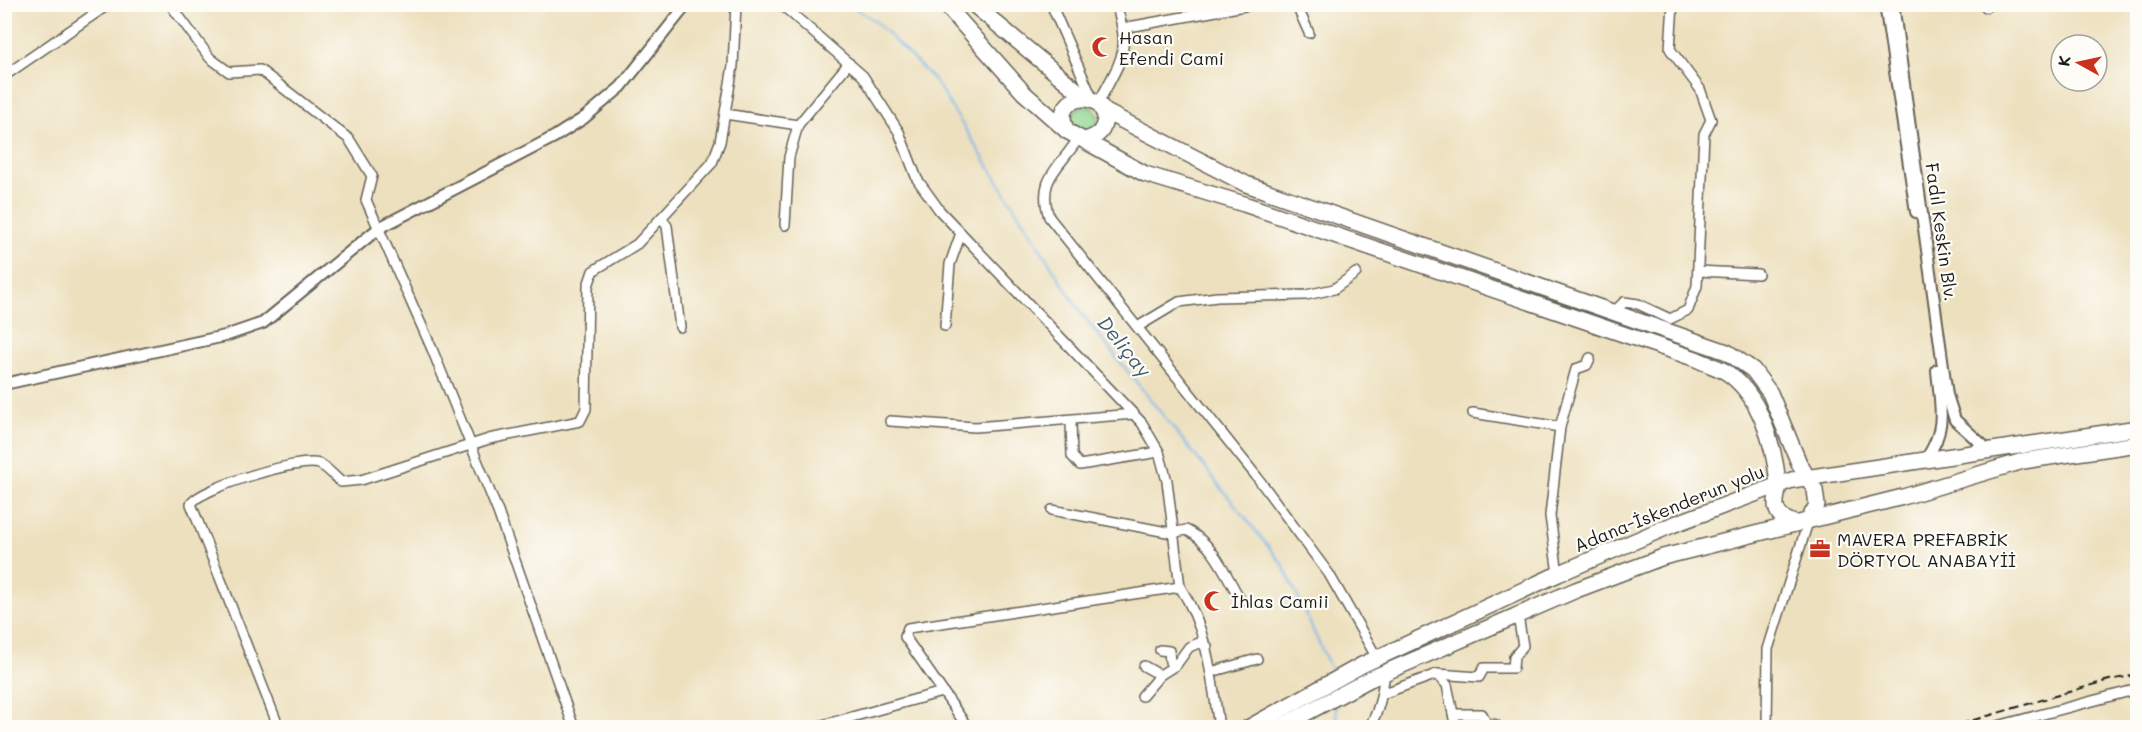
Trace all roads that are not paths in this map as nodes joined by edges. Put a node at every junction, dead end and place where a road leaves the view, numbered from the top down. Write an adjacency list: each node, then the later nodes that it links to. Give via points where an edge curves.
1 (109, 4): 18 (street)
2 (170, 4): 25 (street, via 210,58 229,72 260,70 349,139 372,176 366,200)
3 (687, 4): 25 (street, via 621,87 584,118)
4 (736, 4): 20 (street, via 734,66)
5 (781, 4): 17 (street)
6 (945, 4): 22 (highway, via 1024,93)
7 (973, 4): 19 (highway)
8 (1051, 4): 19 (street)
9 (1116, 4): 15 (street)
10 (1255, 4): 15 (street)
11 (1296, 4): 16 (street)
12 (1673, 4): 27 (street, via 1670,49 1700,89 1711,120 1704,134)
13 (1885, 4): 46 (street, Fadıl Keskin Blv., via 1932,313 1942,422 1938,443)
14 (1893, 4): 44 (street, Fadıl Keskin Blv., via 1947,394 1955,420)
15 (1123, 28): 19 (street, via 1124,54)
16 (1309, 33)
17 (849, 63): 21 (street); 26 (street, via 863,76 899,132 917,179 940,212)
18 (4, 76)
19 (1095, 103): 22 (highway, via 1104,116 1102,130 1091,139); 22 (highway, via 1079,98 1068,105 1063,118); 30 (highway, via 1246,184)
20 (725, 114): 21 (street); 23 (street, via 712,163)
21 (798, 125): 24 (street, via 789,157)
22 (1076, 137): 32 (street, via 1047,179 1044,199 1049,216); 48 (highway, via 1145,174 1376,249 1726,372 1755,403 1770,443)
23 (661, 218): 33 (street, via 667,226); 43 (street, via 637,244 593,271 588,286 586,409 580,420)
24 (786, 225)
25 (379, 228): 35 (street, via 263,323 225,336); 43 (street)
26 (961, 233): 31 (street, via 950,264); 37 (street)
27 (1698, 271): 29 (street); 30 (street, via 1688,310 1670,319 1624,302)
28 (1356, 273): 32 (street, via 1334,289 1306,295 1179,302)
29 (1758, 274)
30 (1614, 312): 47 (highway, via 1727,352 1753,370 1770,393)
31 (945, 326)
32 (1139, 326): 58 (street, via 1329,574)
33 (680, 327)
34 (1590, 358): 40 (street, via 1587,365 1575,369)
35 (4, 384)
36 (1473, 412): 40 (street)
37 (1134, 414): 39 (street); 45 (street)
38 (890, 421): 39 (street, via 975,427)
39 (1071, 421): 45 (street, via 1072,456 1080,465)
40 (1560, 427): 52 (street, via 1550,516)
41 (2138, 428): 44 (highway, Adana-İskenderun yolu)
42 (2138, 444): 50 (highway, via 2023,461 1903,497)
43 (471, 445): 73 (street, via 361,480 341,482 319,464 299,464 217,487 194,499 191,504); 74 (street)
44 (1987, 449): 46 (highway, Adana-İskenderun yolu)
45 (1159, 452): 51 (street, via 1167,481)
46 (1926, 459): 47 (highway, Adana-İskenderun yolu)
47 (1807, 478): 48 (highway, Adana-İskenderun yolu); 50 (highway, via 1815,490 1816,505)
48 (1779, 486): 50 (highway, via 1777,512 1782,518); 52 (highway, Adana-İskenderun yolu, via 1672,525)
49 (1052, 510): 51 (street)
50 (1802, 521): 55 (highway, via 1663,557); 82 (street, via 1768,649)
51 (1172, 533): 53 (street); 54 (street, via 1186,530 1200,536)
52 (1558, 574): 58 (highway, Adana-İskenderun yolu)
53 (1180, 587): 56 (street); 67 (street, via 908,628 905,637)
54 (1240, 601)
55 (1518, 616): 63 (highway); 64 (street, via 1523,646 1514,657 1513,668 1484,668 1479,677)
56 (1207, 646): 60 (street, via 1199,643 1189,647); 62 (street)
57 (1160, 650): 60 (street, via 1169,651 1170,663)
58 (1377, 658): 70 (highway, Adana-İskenderun yolu)
59 (1257, 659): 62 (street)
60 (1176, 665): 65 (street)
61 (1144, 666): 65 (street)
62 (1211, 672): 77 (street)
63 (1385, 673): 68 (street); 70 (highway)
64 (1437, 674): 68 (street); 71 (street, via 1447,685)
65 (1160, 675): 69 (street)
66 (2138, 689): 83 (street)
67 (942, 692): 75 (street); 76 (street)
68 (1382, 694): 80 (street)
69 (1142, 696)
70 (1295, 709): 78 (highway, Adana-İskenderun yolu); 79 (highway)
71 (1453, 714): 72 (street, via 1482,714 1486,723); 81 (street)
72 (1496, 725)
73 (279, 728)
74 (574, 728)
75 (812, 728)
76 (968, 728)
77 (1220, 728)
78 (1248, 728)
79 (1278, 728)
80 (1368, 728)
81 (1456, 728)
82 (1767, 728)
83 (1990, 728)

